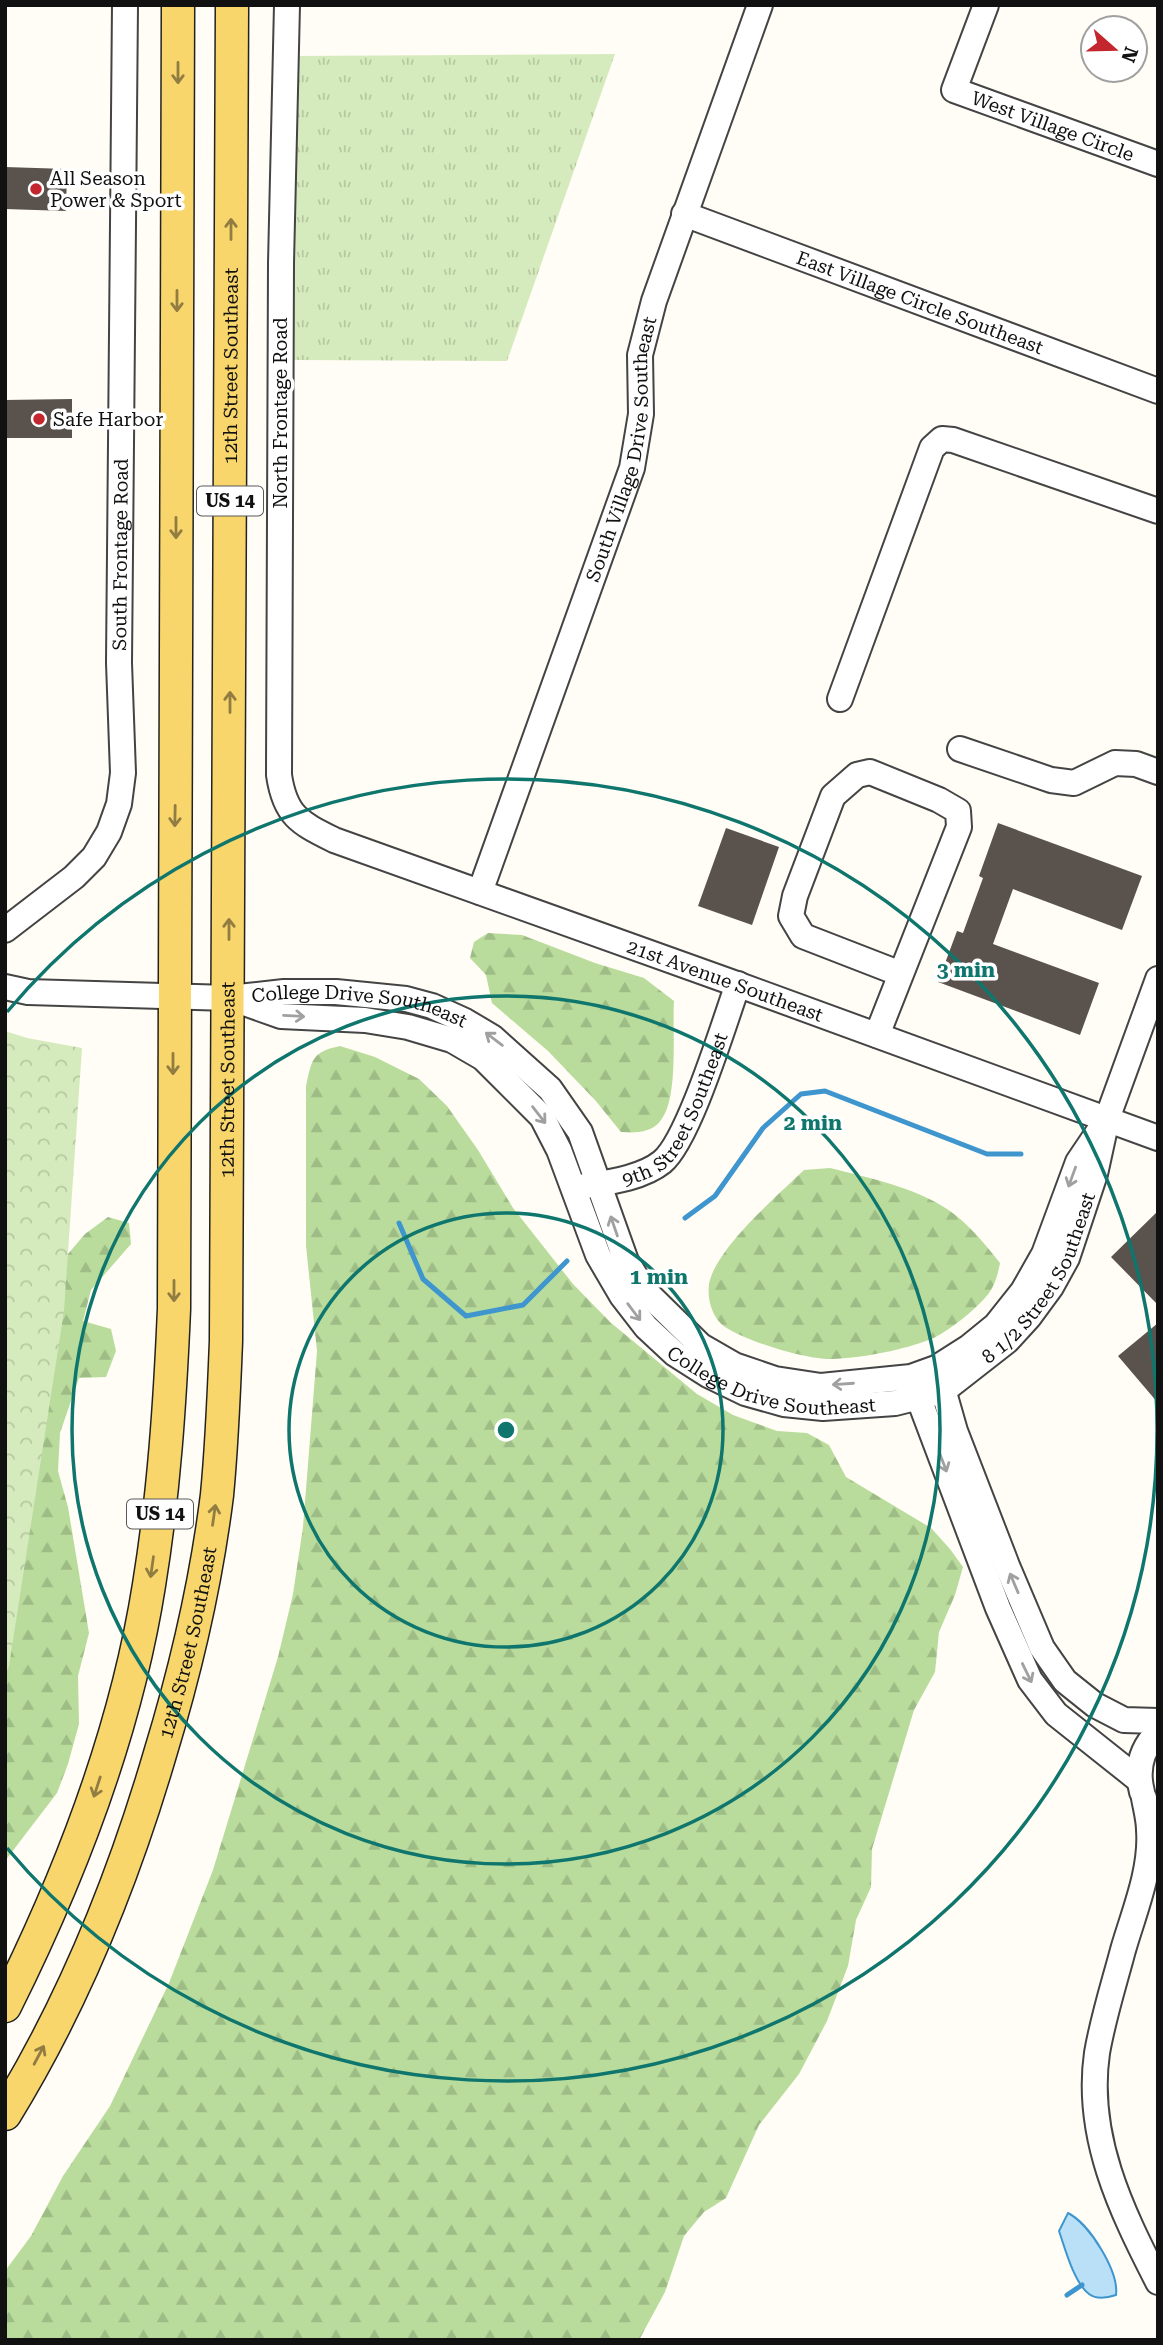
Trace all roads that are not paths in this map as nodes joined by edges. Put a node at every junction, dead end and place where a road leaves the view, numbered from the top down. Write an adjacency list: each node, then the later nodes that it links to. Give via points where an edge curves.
1 (125, 5): 16 (street, South Frontage Road, via 119,650 123,773 119,804 94,857)
2 (178, 5): 21 (main road, US 14, one-way to 21)
3 (232, 5): 22 (main road, 12th Street Southeast / US 14, one-way to 3)
4 (287, 5): 14 (street, North Frontage Road, via 279,775 282,797)
5 (760, 5): 8 (street, South Village Drive Southeast)
6 (986, 5): 7 (street, West Village Circle, via 954,90)
7 (1158, 164)
8 (684, 214): 9 (street, East Village Circle Southeast); 15 (street, South Village Drive Southeast, via 640,355 642,414 632,468)
9 (1158, 391)
10 (1158, 511): 11 (street, via 942,439 932,449)
11 (840, 699)
12 (960, 749): 13 (street, via 1051,780 1074,783 1115,764 1136,764)
13 (1158, 772)
14 (295, 817): 15 (street, 21st Avenue Southeast, via 334,840)
15 (480, 891): 19 (street, 21st Avenue Southeast)
16 (5, 930)
17 (901, 974): 17 (street, via 803,936 791,916 833,796 857,775 870,772 958,811 959,827); 23 (street)
18 (1158, 979): 24 (street, 8 1/2 Street Southeast)
19 (738, 984): 23 (street, 21st Avenue Southeast); 26 (street, 9th Street Southeast, via 674,1149 643,1172)
20 (5, 987): 21 (street, via 28,992)
21 (173, 996): 22 (street); 34 (main road, US 14, one-way to 34, via 172,1362 161,1507 149,1588 115,1731 93,1799 37,1944)
22 (229, 998): 26 (street, College Drive Southeast, one-way to 22, via 580,1132 550,1089 492,1037 465,1021 432,1006 378,995 284,992); 27 (street, College Drive Southeast, one-way to 27, via 281,1016 365,1020 452,1040 482,1058 542,1117); 36 (main road, 12th Street Southeast / US 14, one-way to 22, via 66,2002 115,1892 192,1638 217,1495 222,1426)
23 (877, 1035): 24 (street, 21st Avenue Southeast)
24 (1107, 1119): 25 (street, 21st Avenue Southeast); 28 (street, 8 1/2 Street Southeast, via 1078,1162 1044,1254 1023,1291 996,1325)
25 (1158, 1138)
26 (599, 1184): 27 (street, 9th Street Southeast); 29 (street, College Drive Southeast, one-way to 26, via 775,1379 734,1365 701,1346 645,1292 626,1261)
27 (573, 1188): 29 (street, College Drive Southeast, one-way to 29, via 598,1255 622,1297 675,1354 708,1375 745,1393 823,1408 895,1403)
28 (940, 1379): 29 (street, 8 1/2 Street Southeast); 30 (street, one-way to 28, via 1124,1720 1095,1705 1065,1681 1042,1648 959,1443)
29 (915, 1387): 32 (street, one-way to 32, via 1030,1680 1056,1714)
30 (1158, 1721)
31 (1158, 1732): 32 (street, via 1139,1767)
32 (1147, 1799): 35 (street, via 1148,1862)
33 (1158, 1891): 35 (street)
34 (5, 2006)
35 (1103, 2024): 37 (street, via 1095,2081 1096,2121 1107,2171 1126,2221)
36 (5, 2114)
37 (1158, 2282)

